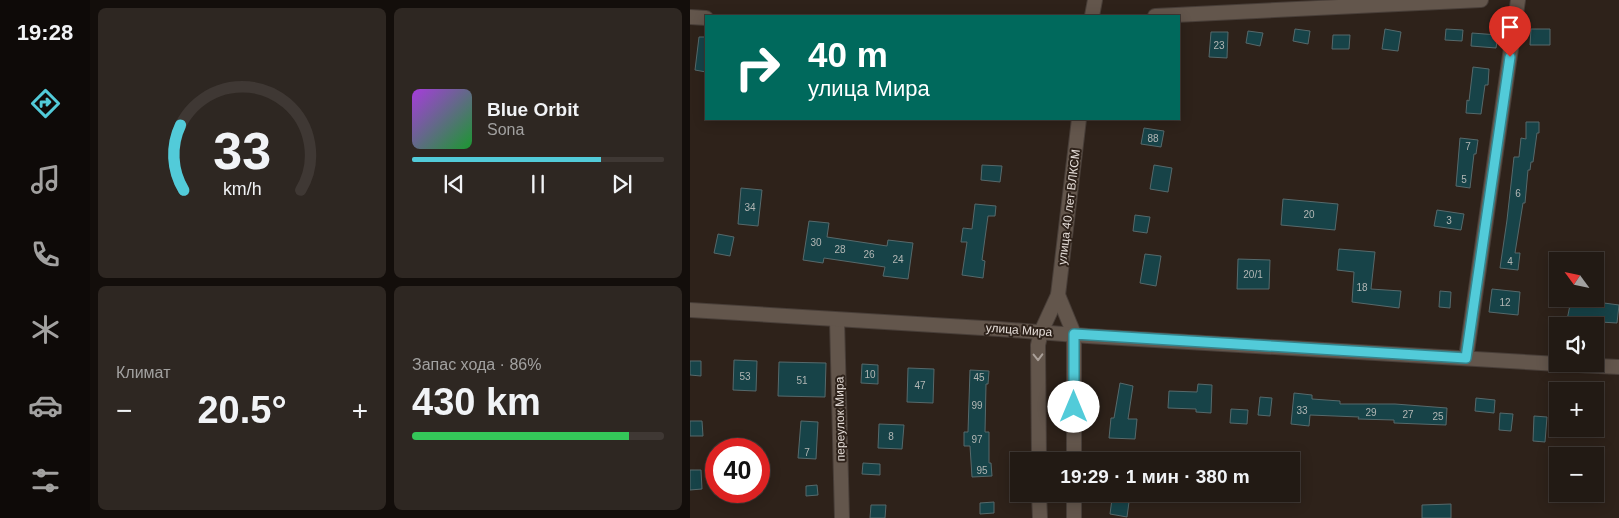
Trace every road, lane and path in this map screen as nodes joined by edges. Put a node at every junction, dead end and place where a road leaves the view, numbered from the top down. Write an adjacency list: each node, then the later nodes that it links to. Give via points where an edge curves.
1 (1095, 0): 4 (street)
2 (1481, 0): 5 (street)
3 (1518, 0): 14 (street)
4 (1092, 15)
5 (1175, 15)
6 (690, 17): 7 (street)
7 (705, 18)
8 (1080, 120): 9 (street, улица 40 лет ВЛКСМ)
9 (1058, 295): 12 (street, улица 40 лет ВЛКСМ); 13 (street, улица 40 лет ВЛКСМ)
10 (690, 310): 11 (street, улица Мира)
11 (838, 320): 12 (street, улица Мира); 22 (street, переулок Мира)
12 (1041, 332): 13 (street, улица Мира); 18 (street, улица 40 лет ВЛКСМ, one-way to 18, via 1038,345)
13 (1074, 334): 14 (street, улица Мира); 19 (street, улица 40 лет ВЛКСМ)
14 (1466, 358): 15 (street, улица Мира)
15 (1549, 363)
16 (1604, 366): 17 (street, улица Мира)
17 (1619, 367)
18 (1039, 452)
19 (1074, 452)
20 (1039, 502): 23 (street)
21 (1074, 502): 24 (street)
22 (842, 518)
23 (1040, 518)
24 (1074, 518)

